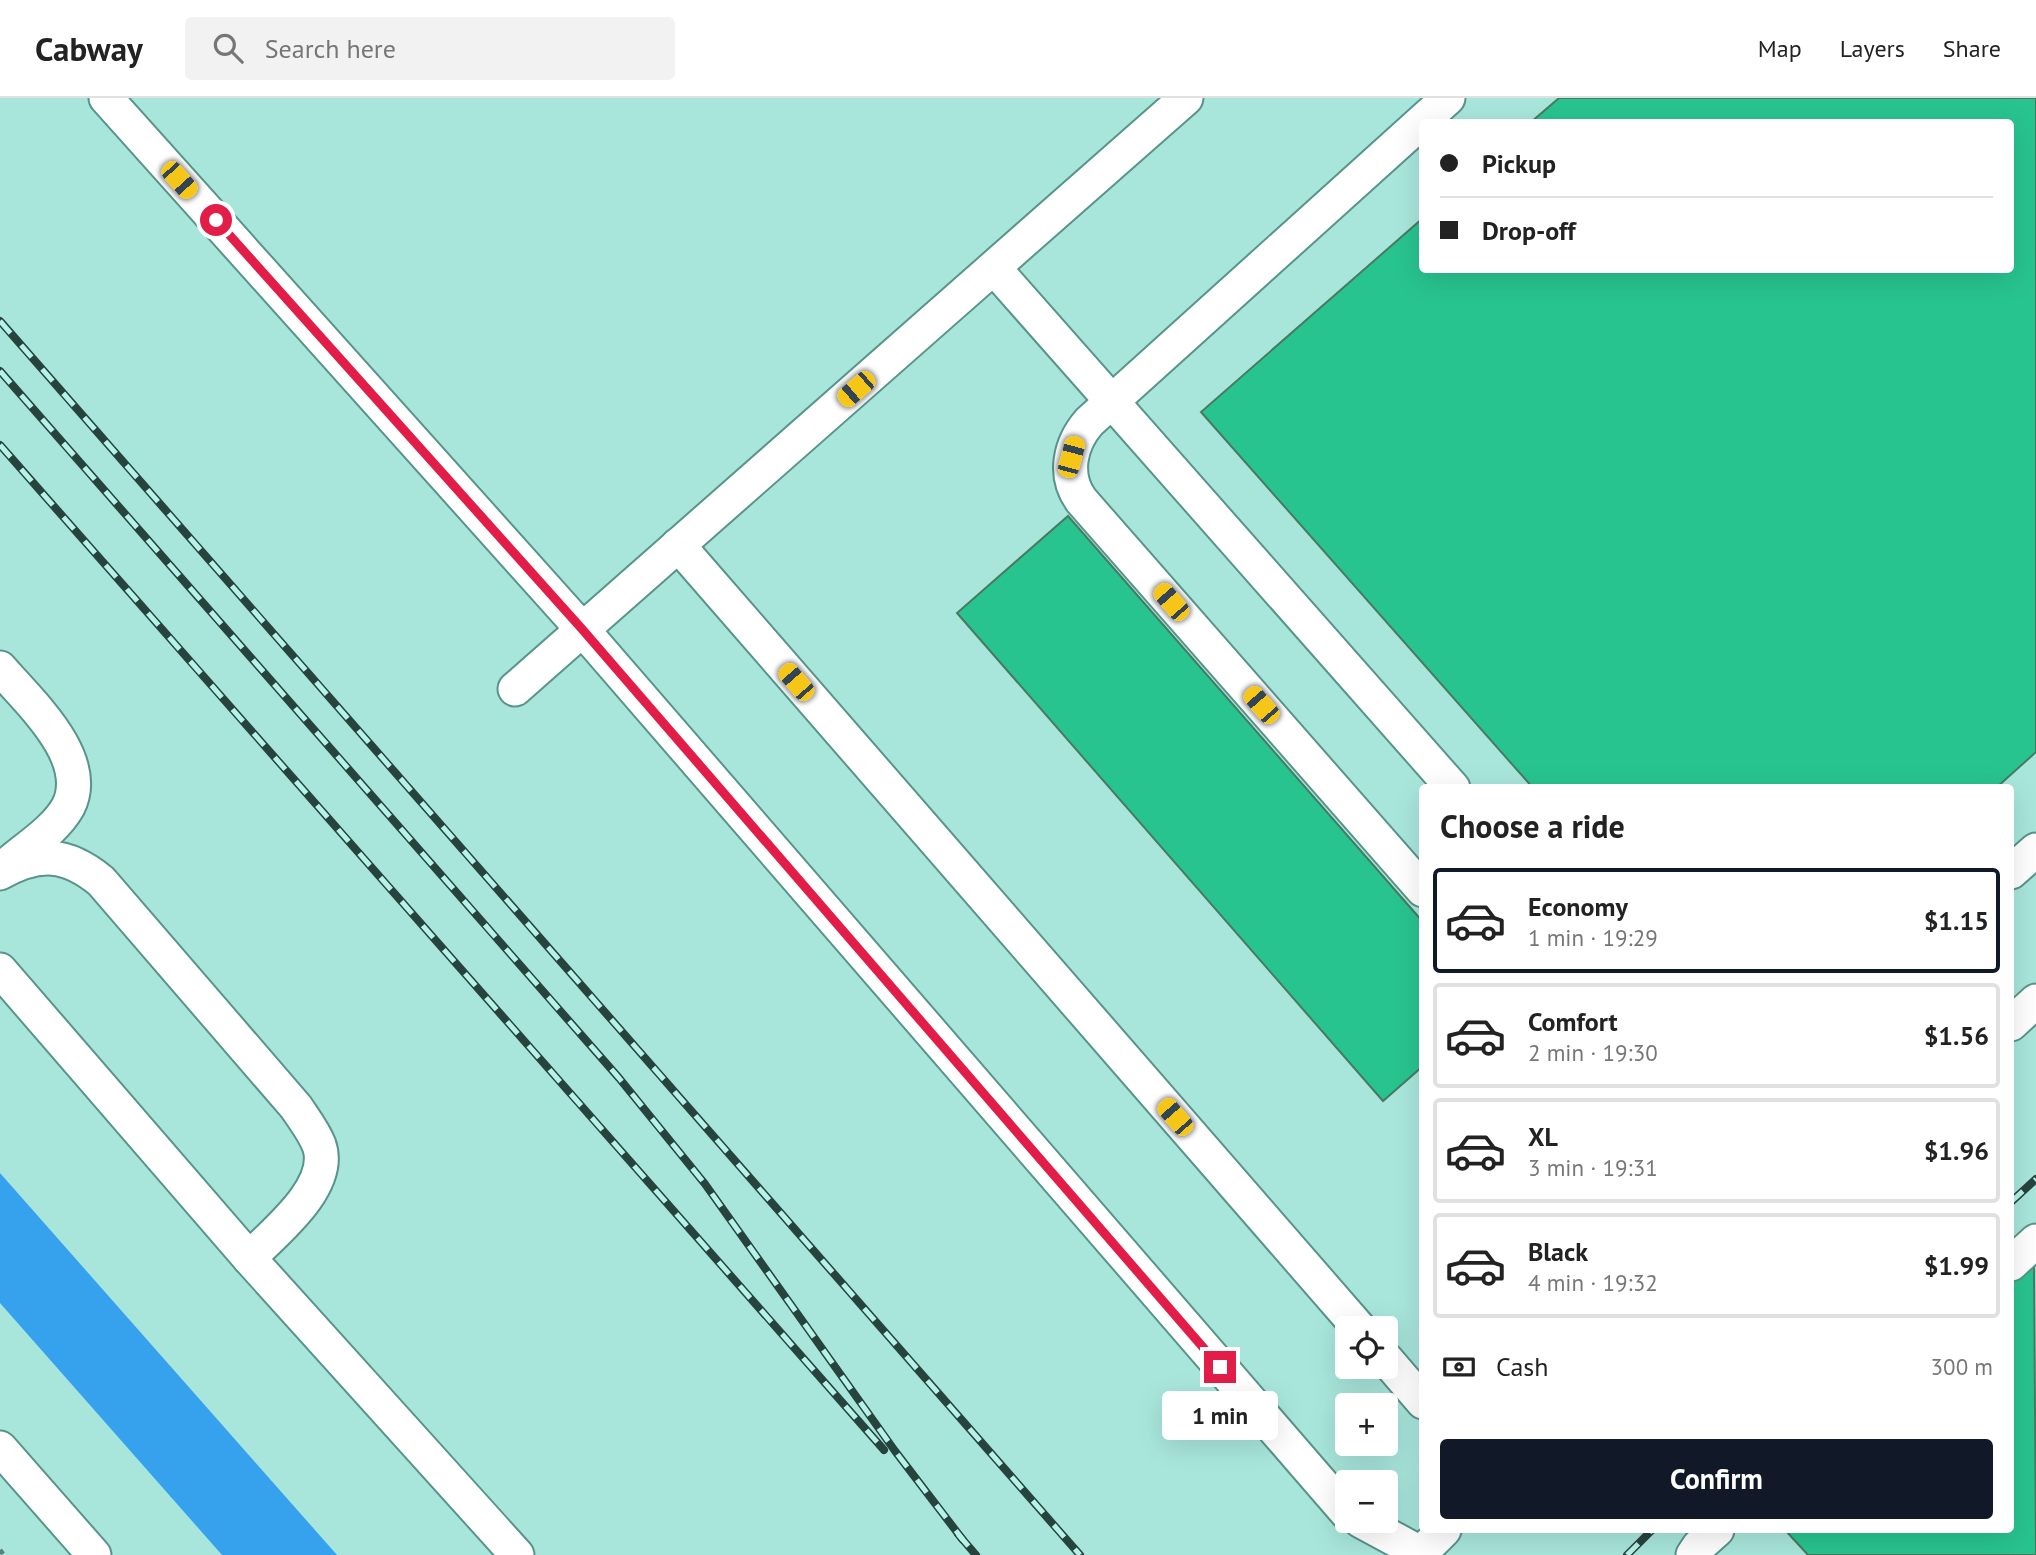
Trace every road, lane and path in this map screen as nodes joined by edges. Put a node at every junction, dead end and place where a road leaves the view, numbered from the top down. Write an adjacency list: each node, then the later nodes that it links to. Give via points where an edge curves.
1 (106, 98): 9 (street)
2 (1186, 98): 6 (street)
3 (1448, 98): 4 (street)
4 (1425, 119)
5 (1419, 124): 7 (street)
6 (994, 268): 7 (street); 8 (street)
7 (1112, 401): 12 (street); 16 (street, via 1075,443 1069,470 1074,491)
8 (678, 545): 9 (street); 23 (street)
9 (582, 629): 11 (street); 27 (street)
10 (0, 668): 15 (street, via 55,731 72,767 74,786 68,806 54,825)
11 (515, 689)
12 (1449, 784)
13 (2036, 850): 14 (street)
14 (2014, 869)
15 (0, 872): 21 (street, via 23,862 62,858 92,874 307,1122 320,1147 315,1181 299,1210)
16 (1419, 885)
17 (0, 971): 21 (street)
18 (2036, 1002): 19 (street)
19 (2014, 1021)
20 (2036, 1241): 22 (street)
21 (249, 1258): 34 (street)
22 (2014, 1261)
23 (1349, 1316)
24 (1398, 1373): 25 (street)
25 (1419, 1397)
26 (0, 1448): 33 (street)
27 (1335, 1499)
28 (1390, 1533): 30 (street)
29 (1714, 1533): 35 (street)
30 (1427, 1548)
31 (0, 1550): 32 (path)
32 (5, 1555)
33 (94, 1555)
34 (517, 1555)
35 (1693, 1555)

